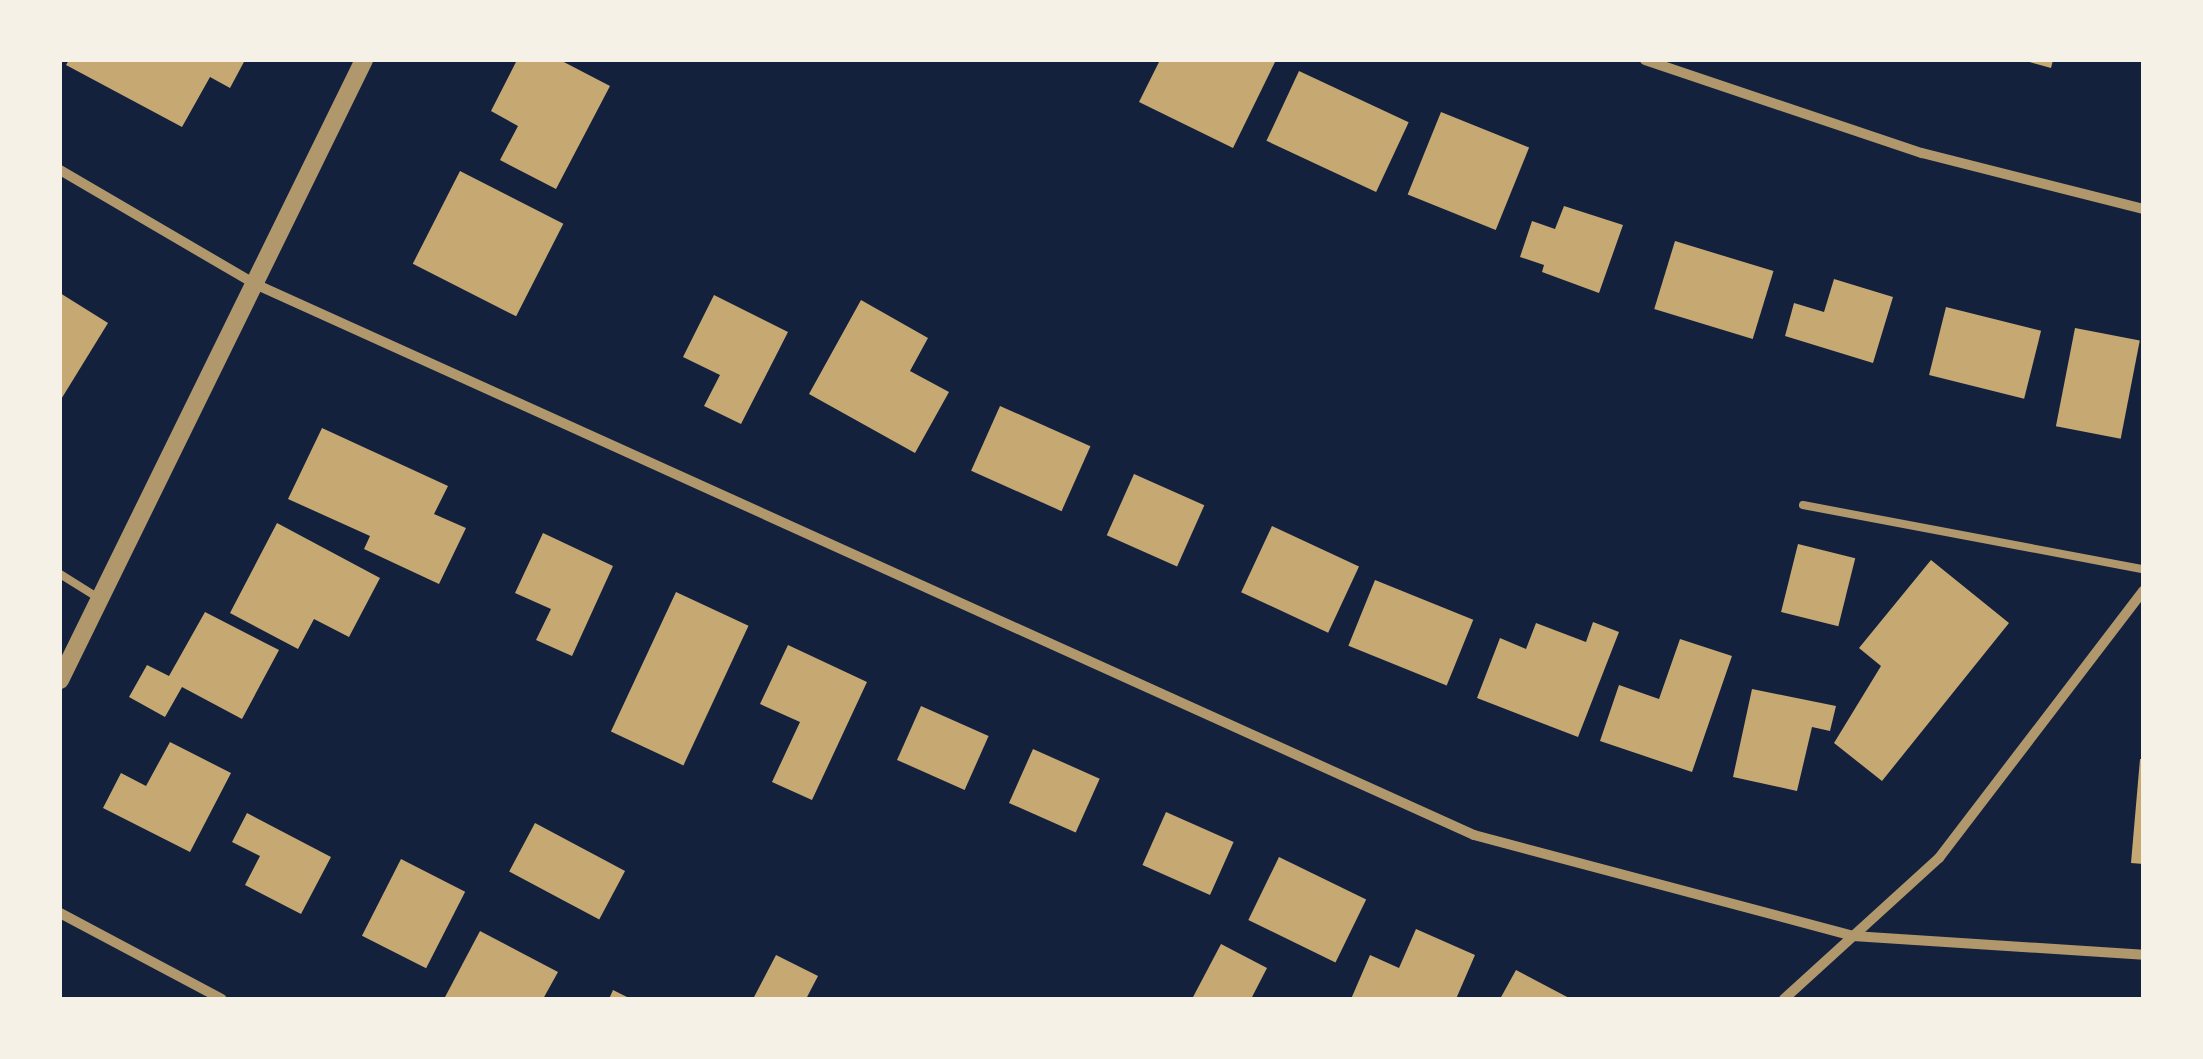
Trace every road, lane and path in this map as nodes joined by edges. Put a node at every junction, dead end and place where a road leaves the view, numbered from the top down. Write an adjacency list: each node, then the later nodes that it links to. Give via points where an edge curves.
1 (364, 60): 5 (street)
2 (1645, 60): 4 (street, via 1922,153)
3 (60, 170): 5 (street)
4 (2143, 209)
5 (253, 283): 10 (street); 13 (street, via 1474,835)
6 (1804, 505): 7 (lane)
7 (2143, 569)
8 (60, 574): 10 (lane)
9 (2143, 591): 13 (street, via 1939,858)
10 (100, 599): 11 (street)
11 (60, 680)
12 (60, 913): 15 (street)
13 (1852, 936): 14 (street); 16 (street)
14 (2143, 955)
15 (222, 999)
16 (1784, 999)

